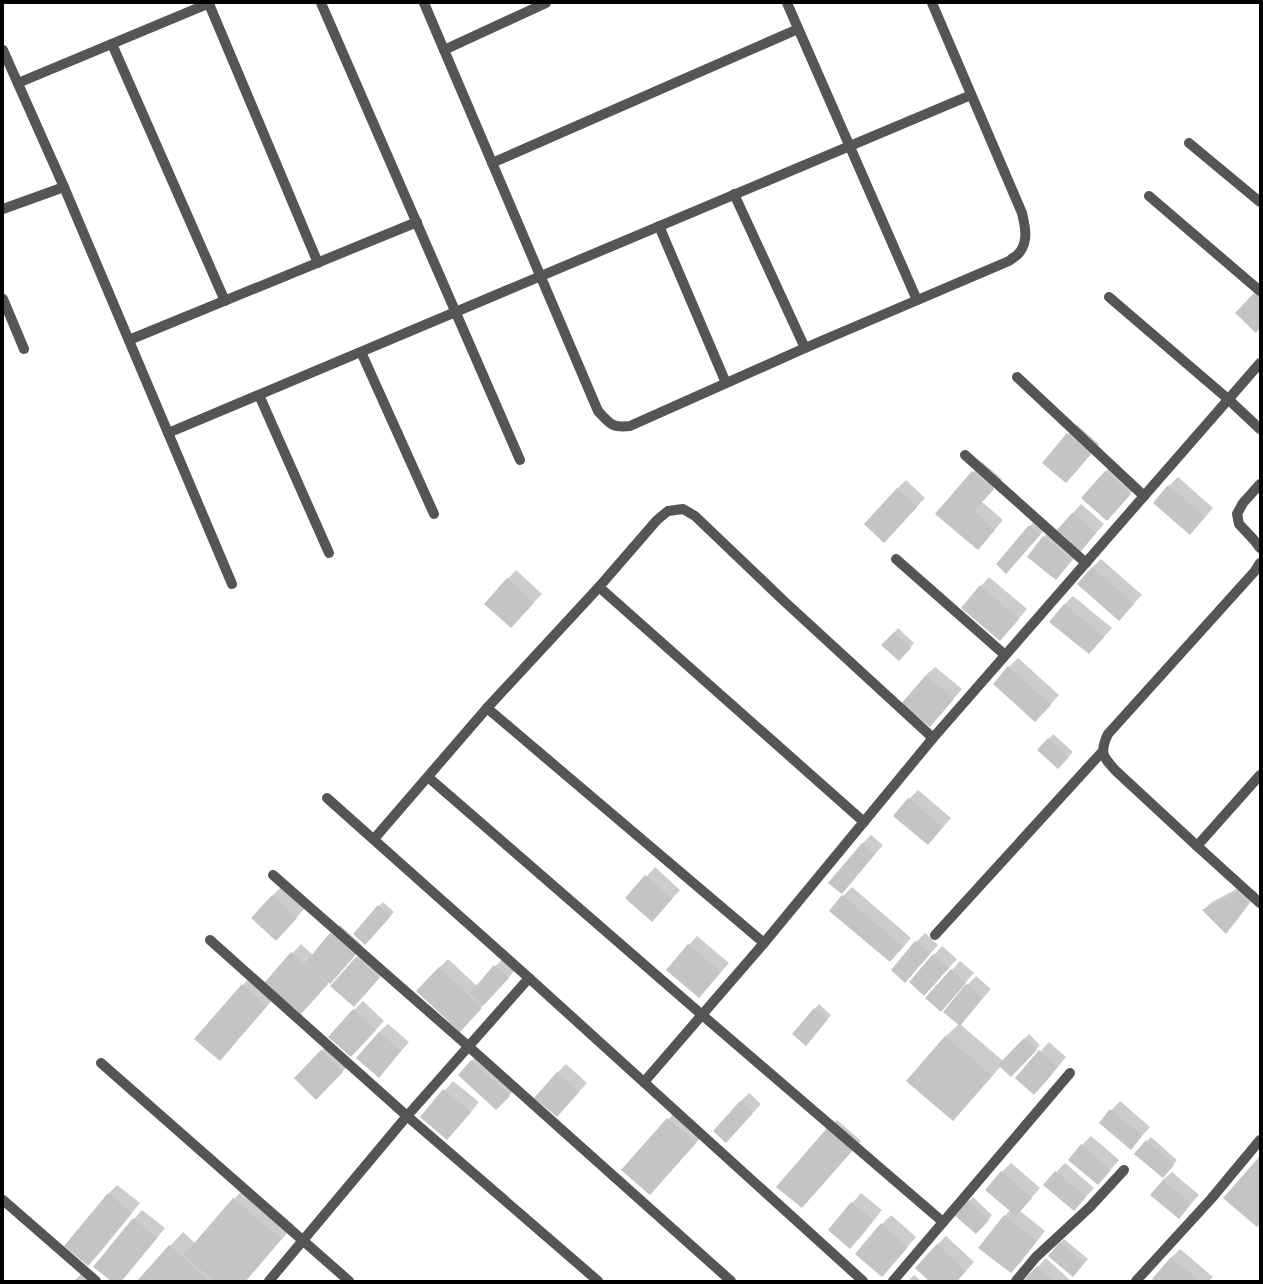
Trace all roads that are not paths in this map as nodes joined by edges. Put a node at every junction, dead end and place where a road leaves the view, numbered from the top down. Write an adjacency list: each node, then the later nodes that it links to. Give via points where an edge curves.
1 (210, 3): 8 (street); 23 (street)
2 (321, 3): 21 (street)
3 (424, 3): 10 (street)
4 (546, 3): 10 (street)
5 (787, 3): 7 (street)
6 (932, 3): 12 (street)
7 (798, 29): 14 (street); 15 (street)
8 (112, 44): 11 (street); 29 (street)
9 (3, 50): 11 (street)
10 (444, 50): 15 (street)
11 (18, 83): 16 (street)
12 (971, 95): 14 (street); 28 (street, via 1022,212 1026,228 1025,242 1019,253 1009,261)
13 (1189, 143): 19 (street)
14 (850, 146): 17 (street); 28 (street)
15 (492, 163): 24 (street)
16 (64, 186): 20 (street); 31 (street)
17 (734, 194): 22 (street); 32 (street)
18 (1149, 196): 25 (street)
19 (1260, 202)
20 (3, 209)
21 (416, 222): 23 (street); 30 (street)
22 (660, 226): 24 (street); 37 (street)
23 (318, 263): 29 (street)
24 (541, 276): 30 (street); 37 (street, via 598,411 609,423 618,427 630,426)
25 (1260, 291)
26 (1109, 297): 39 (street)
27 (3, 299): 33 (street)
28 (917, 300): 32 (street)
29 (225, 301): 31 (street)
30 (455, 312): 34 (street); 43 (street)
31 (129, 340): 41 (street)
32 (805, 348): 37 (street)
33 (24, 349)
34 (361, 352): 38 (street); 46 (street)
35 (1260, 363): 39 (street)
36 (1017, 377): 45 (street)
37 (726, 383)
38 (259, 395): 41 (street); 48 (street)
39 (1228, 399): 40 (street); 45 (street)
40 (1260, 429)
41 (168, 433): 52 (street)
42 (966, 455): 50 (street)
43 (520, 460)
44 (1260, 484): 47 (street, via 1237,514 1239,524)
45 (1144, 496): 50 (street)
46 (434, 514)
47 (1260, 548)
48 (329, 553)
49 (896, 559): 54 (street)
50 (1086, 562): 54 (street)
51 (1260, 563): 57 (street, via 1108,734)
52 (232, 584)
53 (599, 587): 55 (street); 56 (street, via 657,520 668,511 683,509 695,516); 61 (street)
54 (1005, 655): 56 (street)
55 (487, 708): 59 (street); 68 (street)
56 (933, 738): 61 (street)
57 (1102, 752): 63 (street, via 1116,771); 66 (street)
58 (1260, 775): 63 (street)
59 (428, 777): 62 (street); 70 (street)
60 (327, 798): 62 (street)
61 (864, 822): 68 (street)
62 (374, 839): 69 (street)
63 (1197, 846): 65 (street)
64 (273, 876): 71 (street)
65 (1260, 903)
66 (935, 934)
67 (210, 940): 75 (street)
68 (764, 943): 70 (street)
69 (529, 978): 71 (street); 74 (street)
70 (701, 1014): 74 (street); 79 (street)
71 (468, 1046): 75 (street); 86 (street)
72 (101, 1063): 80 (street)
73 (1070, 1073): 79 (street)
74 (644, 1082): 87 (street)
75 (407, 1116): 80 (street); 85 (street)
76 (1260, 1140): 81 (street)
77 (1124, 1170): 89 (street, via 1036,1257)
78 (3, 1200): 82 (street)
79 (943, 1222): 88 (street)
80 (303, 1240): 83 (street); 84 (street)
81 (1138, 1280)
82 (96, 1281)
83 (269, 1281)
84 (349, 1281)
85 (598, 1281)
86 (731, 1281)
87 (863, 1281)
88 (893, 1281)
89 (1016, 1281)

